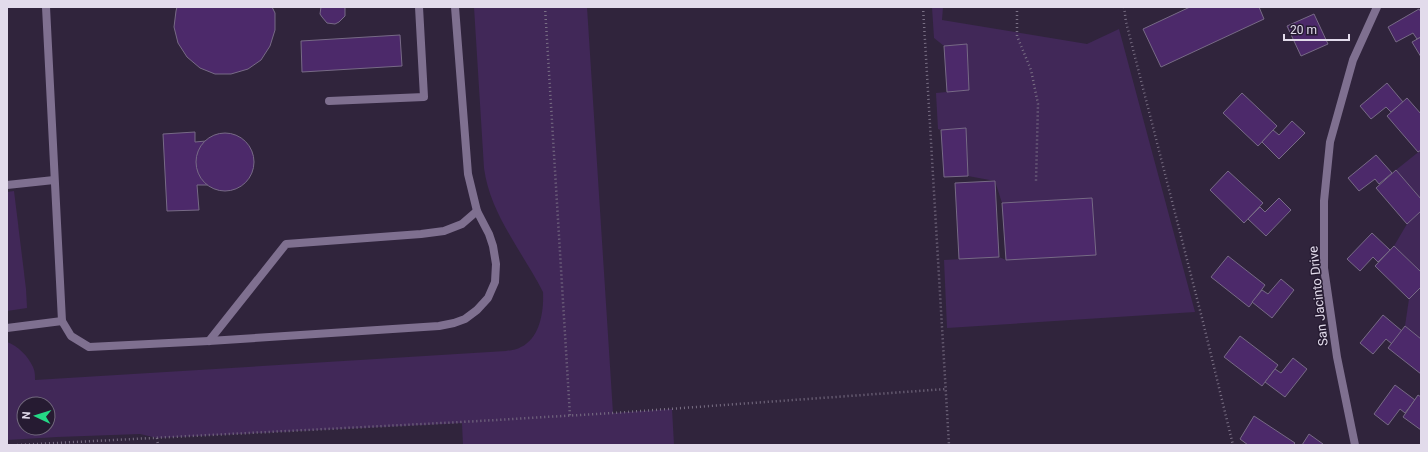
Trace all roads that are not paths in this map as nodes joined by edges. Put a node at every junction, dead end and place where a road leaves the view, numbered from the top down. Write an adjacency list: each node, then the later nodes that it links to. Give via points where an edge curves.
1 (46, 7): 6 (street)
2 (419, 7): 5 (street, via 424,97)
3 (455, 7): 8 (street, via 468,174)
4 (1376, 7): 12 (street, San Jacinto Drive, via 1353,60 1330,142 1324,201 1324,268 1337,357)
5 (329, 101)
6 (54, 180): 7 (street); 9 (street)
7 (7, 185)
8 (477, 211): 11 (street, via 462,224 444,231 286,244); 11 (street, via 493,246 495,282 488,298 465,319 439,326)
9 (62, 321): 10 (street); 11 (street, via 71,336 89,347)
10 (7, 328)
11 (209, 341)
12 (1355, 445)

